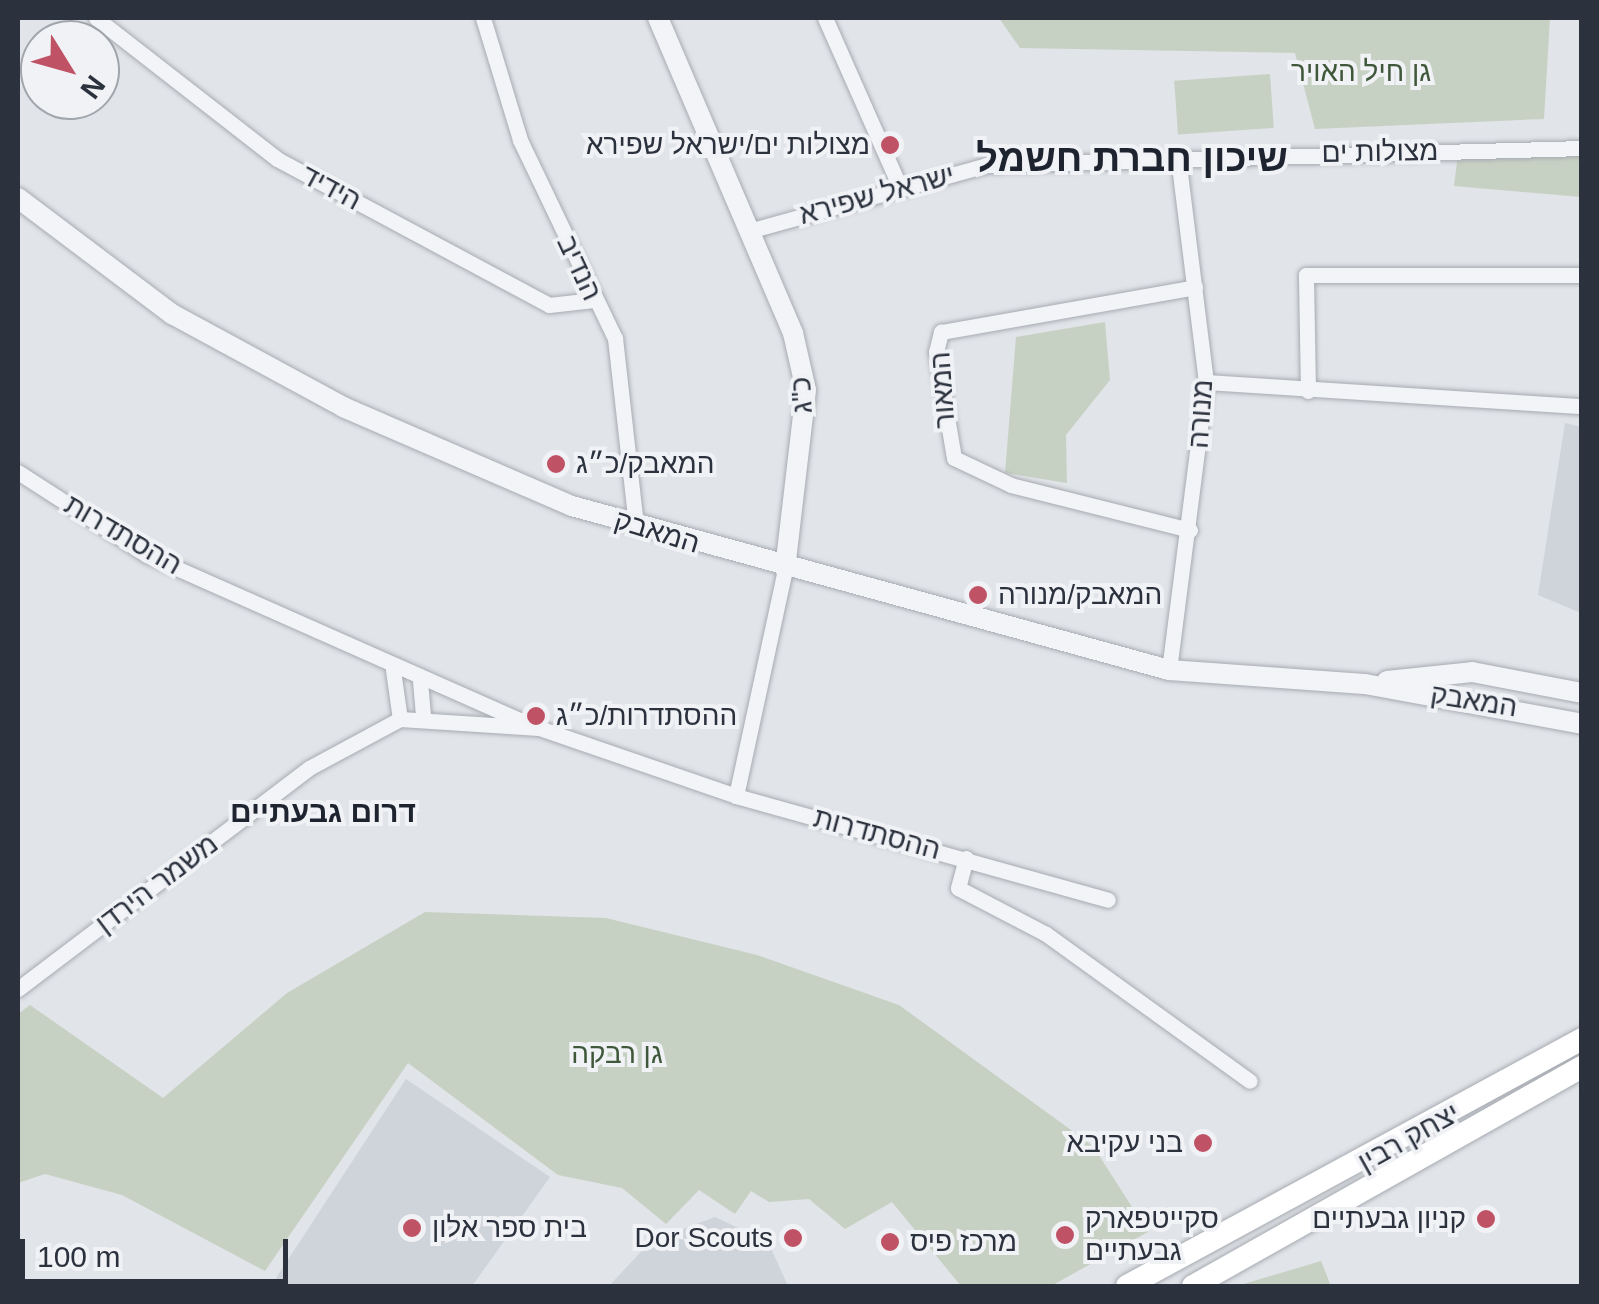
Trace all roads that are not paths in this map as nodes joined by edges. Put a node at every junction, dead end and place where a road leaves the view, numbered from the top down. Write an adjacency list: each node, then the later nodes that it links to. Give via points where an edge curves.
1 (96, 18): 12 (street, הידיד, via 277,159 549,305)
2 (483, 18): 12 (street, הנדיב, via 520,140)
3 (658, 18): 9 (street, כ"ג, via 720,172)
4 (825, 18): 7 (street)
5 (1582, 148): 6 (street, מצולות ים)
6 (1178, 157): 7 (street, ישראל שפירא, via 986,166); 11 (street, מנורה)
7 (900, 187): 9 (street, ישראל שפירא)
8 (18, 198): 17 (street, המאבק, via 172,314 343,407)
9 (756, 229): 19 (street, כ"ג, via 806,390)
10 (1582, 275): 14 (street, via 1306,275)
11 (1195, 287): 13 (street, מנורה); 18 (street, המאור, via 941,332 936,352 954,458 1012,484)
12 (594, 300): 17 (street, הנדיב, via 615,338)
13 (1206, 382): 14 (street); 18 (street, מנורה)
14 (1308, 391): 15 (street)
15 (1582, 406)
16 (19, 475): 20 (street, ההסתדרות, via 147,555)
17 (636, 526): 19 (street, המאבק)
18 (1190, 530): 21 (street, מנורה)
19 (785, 569): 21 (street, המאבק); 29 (street, כ"ג)
20 (394, 670): 22 (street, ההסתדרות); 25 (street)
21 (1169, 670): 23 (street, המאבק)
22 (420, 681): 26 (street); 28 (street, ההסתדרות)
23 (1365, 684): 24 (street, המאבק, via 1472,672); 27 (street, המאבק)
24 (1582, 693)
25 (400, 719): 26 (street, ההסתדרות); 32 (street, משמר הירדן, via 308,768)
26 (423, 719): 28 (street, ההסתדרות)
27 (1582, 724)
28 (539, 728): 29 (street, ההסתדרות)
29 (736, 796): 30 (street, ההסתדרות)
30 (966, 858): 31 (street); 35 (street, ההסתדרות, via 958,888 1046,934)
31 (1108, 900)
32 (18, 990)
33 (1582, 1039): 36 (main road, יצחק רבין)
34 (1582, 1067): 37 (main road, יצחק רבין)
35 (1250, 1081)
36 (1127, 1286)
37 (1192, 1286)

